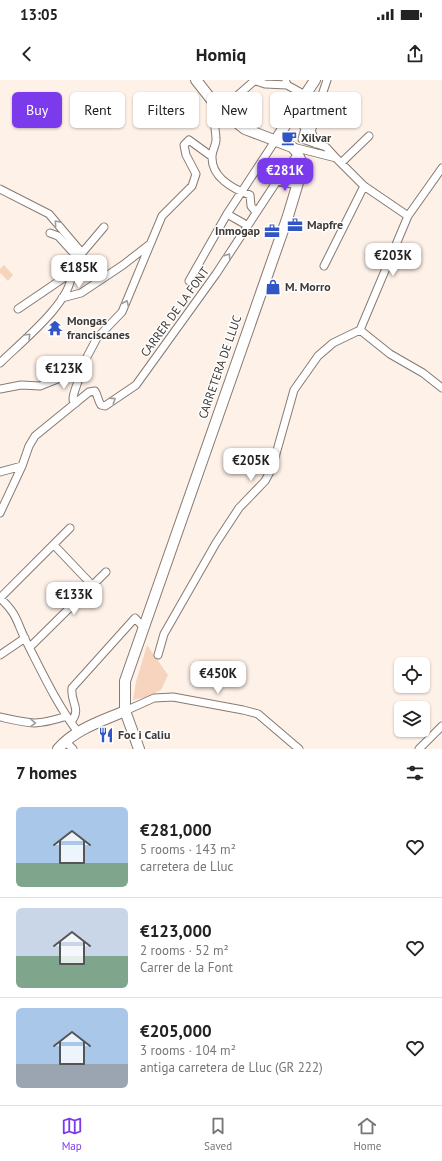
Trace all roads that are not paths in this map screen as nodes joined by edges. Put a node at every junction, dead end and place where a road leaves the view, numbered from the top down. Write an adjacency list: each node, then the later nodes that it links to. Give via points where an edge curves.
1 (196, 80): 9 (main road)
2 (254, 80): 5 (street, via 265,84); 6 (street)
3 (315, 80): 8 (main road)
4 (326, 80): 16 (street, via 319,115 311,130)
5 (286, 82): 7 (street)
6 (240, 92)
7 (301, 92)
8 (307, 92)
9 (207, 93)
10 (214, 128): 18 (street, via 216,139)
11 (244, 128): 15 (main road)
12 (283, 128): 15 (main road)
13 (304, 128): 16 (street, via 302,139)
14 (369, 136): 19 (street)
15 (275, 141): 17 (main road); 25 (street)
16 (316, 144): 19 (street, via 326,147)
17 (295, 150): 19 (street); 21 (street, CARRER DE LA FONT); 22 (main road, CARRETERA DE LLUC, via 301,166)
18 (212, 156): 25 (street, via 215,170 227,184); 32 (street, via 189,140 184,145 196,174 192,186 162,216)
19 (339, 160): 23 (street)
20 (442, 168): 28 (street)
21 (277, 181): 22 (street); 26 (street, CARRER DE LA FONT)
22 (298, 185): 53 (main road, CARRETERA DE LLUC)
23 (364, 186): 28 (street); 34 (street)
24 (0, 189): 33 (street, one-way to 24, via 49,214)
25 (242, 192): 26 (street, via 250,195 251,206); 27 (street)
26 (256, 212): 44 (street, CARRER DE LA FONT, one-way to 26, via 89,392 96,391 101,405 105,406 136,385 216,274)
27 (227, 214): 29 (street); 36 (street)
28 (408, 216): 39 (street)
29 (243, 222)
30 (104, 227): 33 (street)
31 (50, 233): 33 (street, via 58,236)
32 (151, 243): 37 (street, via 81,293); 41 (street, one-way to 32, via 98,338 122,312)
33 (80, 256): 35 (street)
34 (324, 266)
35 (71, 273): 37 (street, via 72,281); 38 (street)
36 (189, 281)
37 (62, 298): 40 (street, one-way to 37)
38 (18, 309)
39 (360, 330): 42 (street, via 390,354 423,373); 57 (street, via 333,343 318,356 294,390 272,468 265,481 239,508 216,543 164,634)
40 (0, 363)
41 (80, 370): 43 (street, via 40,386 21,385); 44 (street, via 73,393 73,400)
42 (442, 388)
43 (0, 389)
44 (76, 403): 45 (street, via 35,436)
45 (22, 466): 46 (street); 47 (street)
46 (0, 472)
47 (0, 513)
48 (70, 528): 49 (street)
49 (54, 545): 51 (street); 52 (street)
50 (106, 572): 51 (street)
51 (92, 585): 55 (street)
52 (0, 598): 54 (street, via 14,612)
53 (143, 627): 58 (main road, CARRETERA DE LLUC, via 125,681); 61 (street, via 135,618 72,688 76,716)
54 (25, 638): 55 (street); 56 (street)
55 (30, 647): 59 (street)
56 (0, 655)
57 (158, 655)
58 (125, 711): 63 (main road); 66 (main road); 67 (street, via 154,698 173,697 243,710 258,714)
59 (66, 716): 60 (street, one-way to 59, via 32,724 45,723); 61 (street)
60 (0, 717)
61 (71, 722): 63 (street)
62 (442, 726): 68 (street)
63 (78, 732): 64 (main road)
64 (62, 745): 65 (street)
65 (73, 749)
66 (139, 749)
67 (299, 749)
68 (419, 749)

